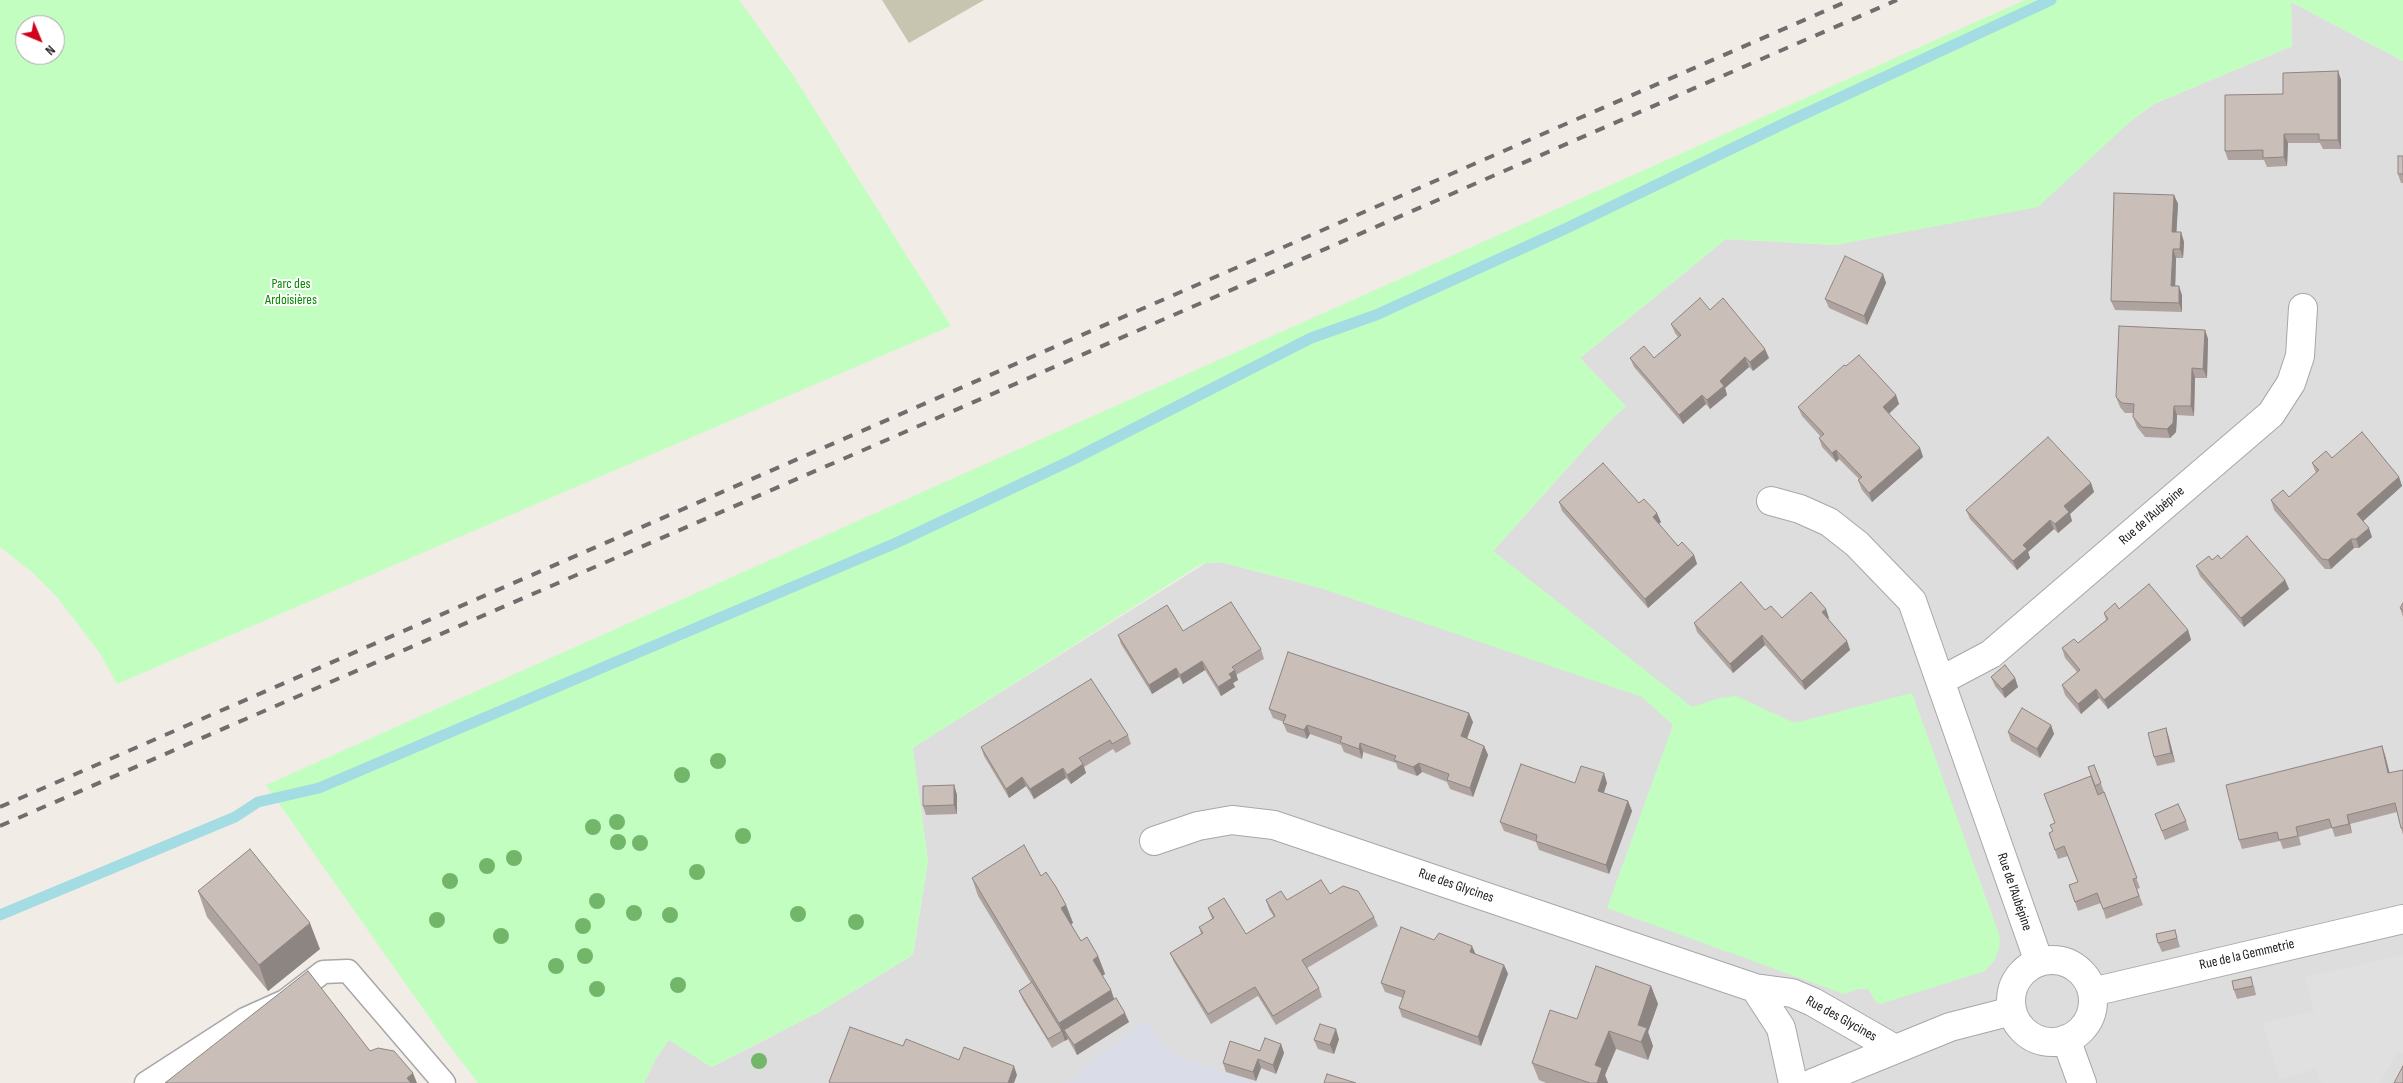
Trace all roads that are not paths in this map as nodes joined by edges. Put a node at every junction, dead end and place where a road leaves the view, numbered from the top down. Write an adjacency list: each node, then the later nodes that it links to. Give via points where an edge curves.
1 (2303, 308): 3 (street, Rue de l’Aubépine, via 2300,356 2291,383 2271,414 1991,654)
2 (1771, 500): 3 (street, Rue de l’Aubépine, via 1829,522 1858,544 1912,601)
3 (1940, 681): 6 (street, Rue de l’Aubépine)
4 (1154, 841): 7 (street, Rue des Glycines, via 1198,826 1232,820 1274,825)
5 (2403, 919): 8 (street, Rue de la Gemmetrie)
6 (2039, 962): 8 (street, via 2052,960 2072,965 2086,979); 9 (street, via 2018,977 2012,988)
7 (1755, 988): 11 (street, Rue des Glycines, via 1799,996); 14 (street, via 1781,1028)
8 (2092, 992): 10 (street, via 2093,1004 2085,1025)
9 (2012, 1011): 10 (street, via 2028,1035 2053,1042); 11 (street, via 1950,1026)
10 (2066, 1039): 16 (street)
11 (1895, 1049): 15 (street)
12 (146, 1083): 13 (lane, via 245,1019 284,1001 323,972 348,971)
13 (444, 1083)
14 (1792, 1083)
15 (1813, 1083)
16 (2082, 1083)

